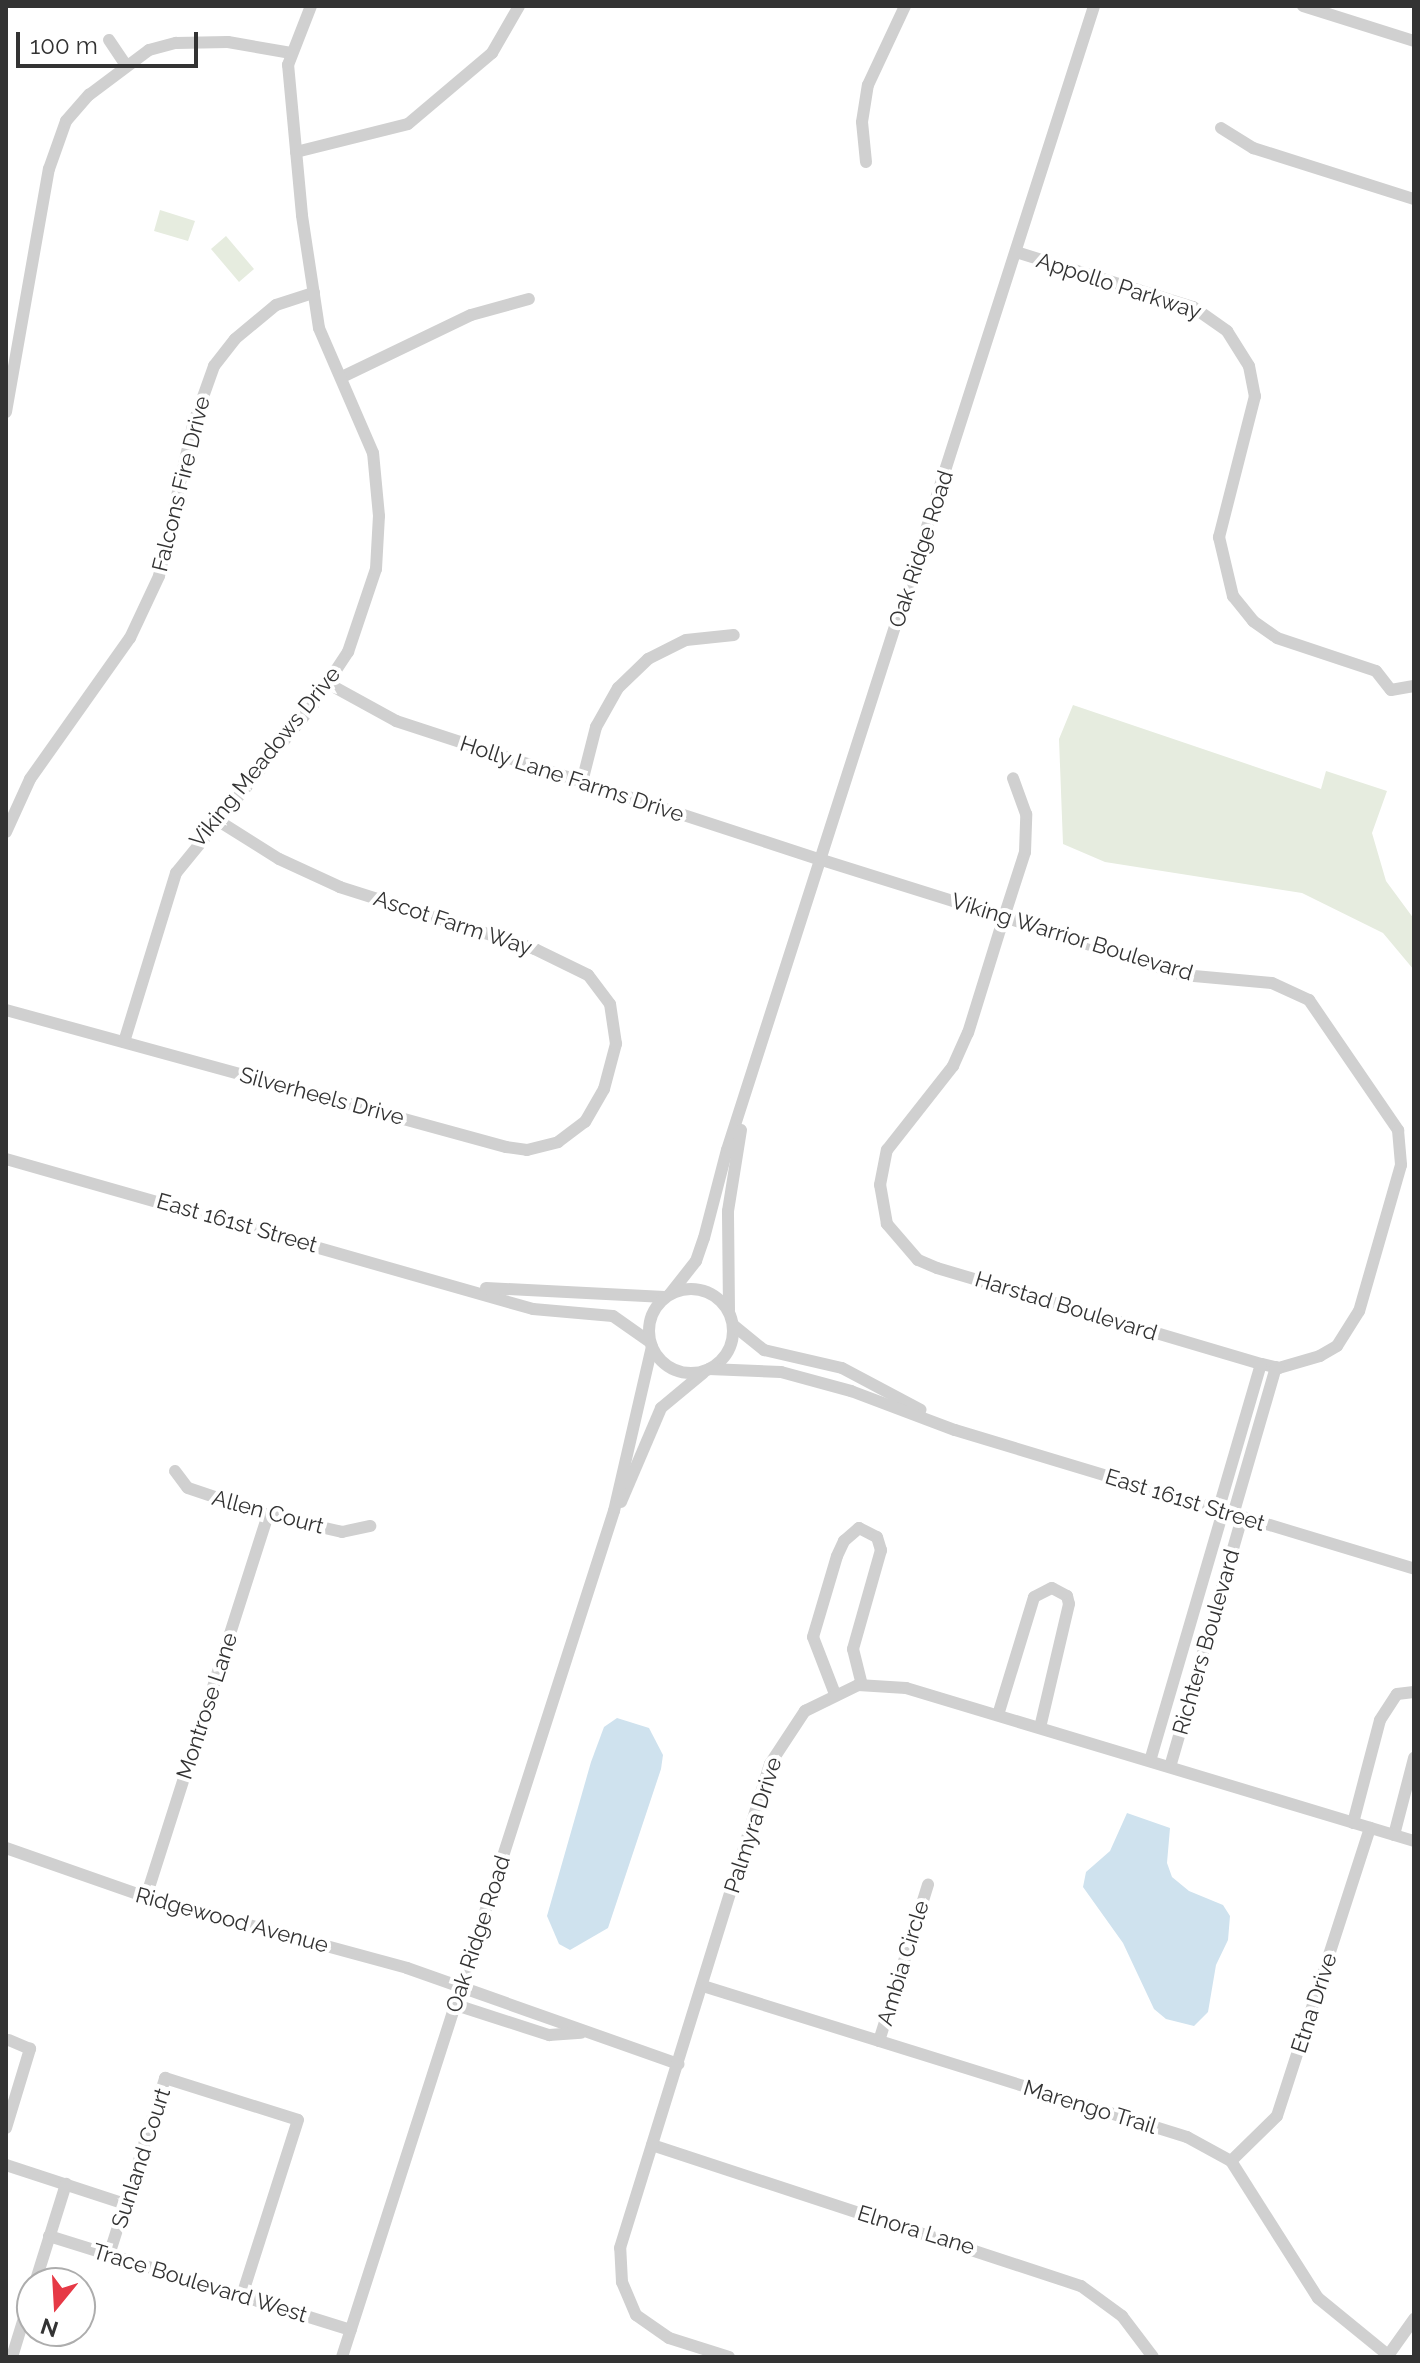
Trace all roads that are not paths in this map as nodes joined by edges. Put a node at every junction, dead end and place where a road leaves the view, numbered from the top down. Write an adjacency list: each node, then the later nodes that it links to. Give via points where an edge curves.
1 (311, 6): 8 (street, Viking Meadows Drive)
2 (519, 6): 11 (street, via 492,53 408,124)
3 (905, 6): 12 (street, via 868,85 862,122)
4 (1094, 6): 14 (street, Oak Ridge Road)
5 (1303, 6): 7 (street)
6 (109, 40): 9 (street)
7 (1414, 41)
8 (291, 53): 9 (street, via 228,42 176,43); 11 (street, Viking Meadows Drive)
9 (125, 64): 18 (street, via 66,121 57,144)
10 (1221, 128): 13 (street, via 1253,148)
11 (296, 152): 15 (street, Viking Meadows Drive)
12 (866, 162)
13 (1414, 199)
14 (1016, 252): 21 (street, Appollo Parkway, via 1193,307 1235,340 1249,366 1255,396 1221,523 1219,550 1227,584 1242,610 1263,630 1376,671 1391,690); 26 (street, Oak Ridge Road)
15 (314, 293): 17 (street, Viking Meadows Drive, via 319,328); 25 (street, Falcons Fire Drive, via 276,305 235,339 214,366 193,425 159,576 130,638 30,779)
16 (529, 299): 17 (street, via 471,315)
17 (342, 377): 20 (street, Viking Meadows Drive, via 373,453 379,516 376,569 366,604 348,652)
18 (6, 412)
19 (734, 635): 23 (street, via 686,640 648,659 618,688 596,727)
20 (327, 683): 23 (street, Holly Lane Farms Drive, via 396,721); 24 (street, Viking Meadows Drive)
21 (1414, 686)
22 (1013, 778): 27 (street, via 1026,814 1025,852)
23 (582, 782): 26 (street, Holly Lane Farms Drive)
24 (217, 820): 29 (street, Viking Meadows Drive, via 176,873); 30 (street, Ascot Farm Way, via 327,882 535,949 588,975 601,989 615,1021)
25 (6, 832)
26 (822, 860): 27 (street, Viking Warrior Boulevard); 31 (street, Oak Ridge Road)
27 (1004, 917): 37 (street, Harstad Boulevard, via 953,1066 887,1150 880,1185 887,1224 918,1260 937,1268); 38 (street, Viking Warrior Boulevard, via 1183,975 1272,983 1309,1000 1398,1130 1401,1165 1349,1330 1320,1356)
28 (6, 1010): 29 (street, Silverheels Drive)
29 (124, 1042): 30 (street, Silverheels Drive, via 527,1150 574,1134)
30 (608, 1078)
31 (748, 1091): 34 (street, Oak Ridge Road, via 696,1261); 35 (street, Oak Ridge Road, via 728,1211)
32 (6, 1159): 33 (street, East 161st Street)
33 (467, 1287): 34 (street, East 161st Street); 36 (street, East 161st Street, via 533,1309 613,1316)
34 (668, 1295): 35 (street, via 697,1289 721,1301); 36 (street, via 651,1315)
35 (731, 1318): 39 (street, via 728,1352); 40 (street, East 161st Street, via 764,1350 842,1368)
36 (651, 1344): 39 (street, via 666,1365 679,1372); 42 (street, Oak Ridge Road)
37 (1261, 1364): 38 (street, Harstad Boulevard); 43 (street)
38 (1276, 1367): 43 (street)
39 (708, 1369): 40 (street, East 161st Street, via 781,1372 851,1391); 42 (street, Oak Ridge Road, via 661,1408)
40 (955, 1430): 43 (street, East 161st Street)
41 (175, 1471): 44 (street, Allen Court, via 188,1488)
42 (614, 1511): 63 (street, Oak Ridge Road)
43 (1229, 1514): 46 (street, East 161st Street); 53 (street, Richters Boulevard); 54 (street, Richters Boulevard)
44 (268, 1515): 45 (street, Allen Court, via 342,1532); 61 (street, Montrose Lane)
45 (370, 1526)
46 (1414, 1569)
47 (862, 1685): 49 (street, Palmyra Drive); 49 (street, via 853,1649 881,1550 877,1537 859,1528 841,1549 813,1637); 50 (street, Palmyra Drive, via 906,1688)
48 (1414, 1692): 55 (street, via 1397,1694 1380,1720)
49 (835, 1694): 62 (street, Palmyra Drive, via 796,1720 770,1764)
50 (998, 1715): 51 (street, Palmyra Drive); 51 (street, via 1034,1597 1052,1588 1067,1596 1069,1604)
51 (1040, 1728): 53 (street, Palmyra Drive)
52 (1414, 1758): 57 (street)
53 (1150, 1761): 54 (street, Palmyra Drive)
54 (1170, 1767): 55 (street, Palmyra Drive)
55 (1353, 1823): 56 (street, Palmyra Drive)
56 (1370, 1828): 57 (street, Palmyra Drive); 71 (street, Etna Drive, via 1277,2116)
57 (1394, 1835): 58 (street, Palmyra Drive)
58 (1414, 1841)
59 (6, 1848): 61 (street, Ridgewood Avenue)
60 (928, 1885): 67 (street, Ambia Circle)
61 (146, 1897): 63 (street, Ridgewood Avenue)
62 (703, 1986): 67 (street, Marengo Trail); 68 (street, Palmyra Drive)
63 (461, 1987): 64 (street, Oak Ridge Road); 65 (street, Ridgewood Avenue, via 570,2024)
64 (456, 2005): 65 (street, via 549,2035); 80 (street, Oak Ridge Road)
65 (581, 2033): 68 (street)
66 (9, 2040): 69 (street, via 30,2049)
67 (879, 2041): 71 (street, Marengo Trail, via 1187,2137)
68 (678, 2064): 70 (street, Palmyra Drive)
69 (6, 2128)
70 (652, 2145): 83 (street, Palmyra Drive, via 622,2241 622,2282 636,2315 651,2329); 84 (street, Elnora Lane, via 1081,2286 1122,2316)
71 (1231, 2161): 81 (street, Marengo Trail, via 1318,2298)
72 (6, 2165): 73 (street)
73 (66, 2184): 74 (street); 75 (street)
74 (125, 2204): 76 (street, Sunland Court); 78 (street, Sunland Court, via 165,2078 298,2120)
75 (49, 2236): 76 (street, Trace Boulevard West); 77 (street)
76 (109, 2255): 78 (street, Trace Boulevard West)
77 (40, 2267)
78 (242, 2296): 80 (street, Trace Boulevard West)
79 (1414, 2319): 81 (street)
80 (351, 2330): 82 (street, Oak Ridge Road)
81 (1388, 2356)
82 (342, 2357)
83 (729, 2357)
84 (1153, 2357)

